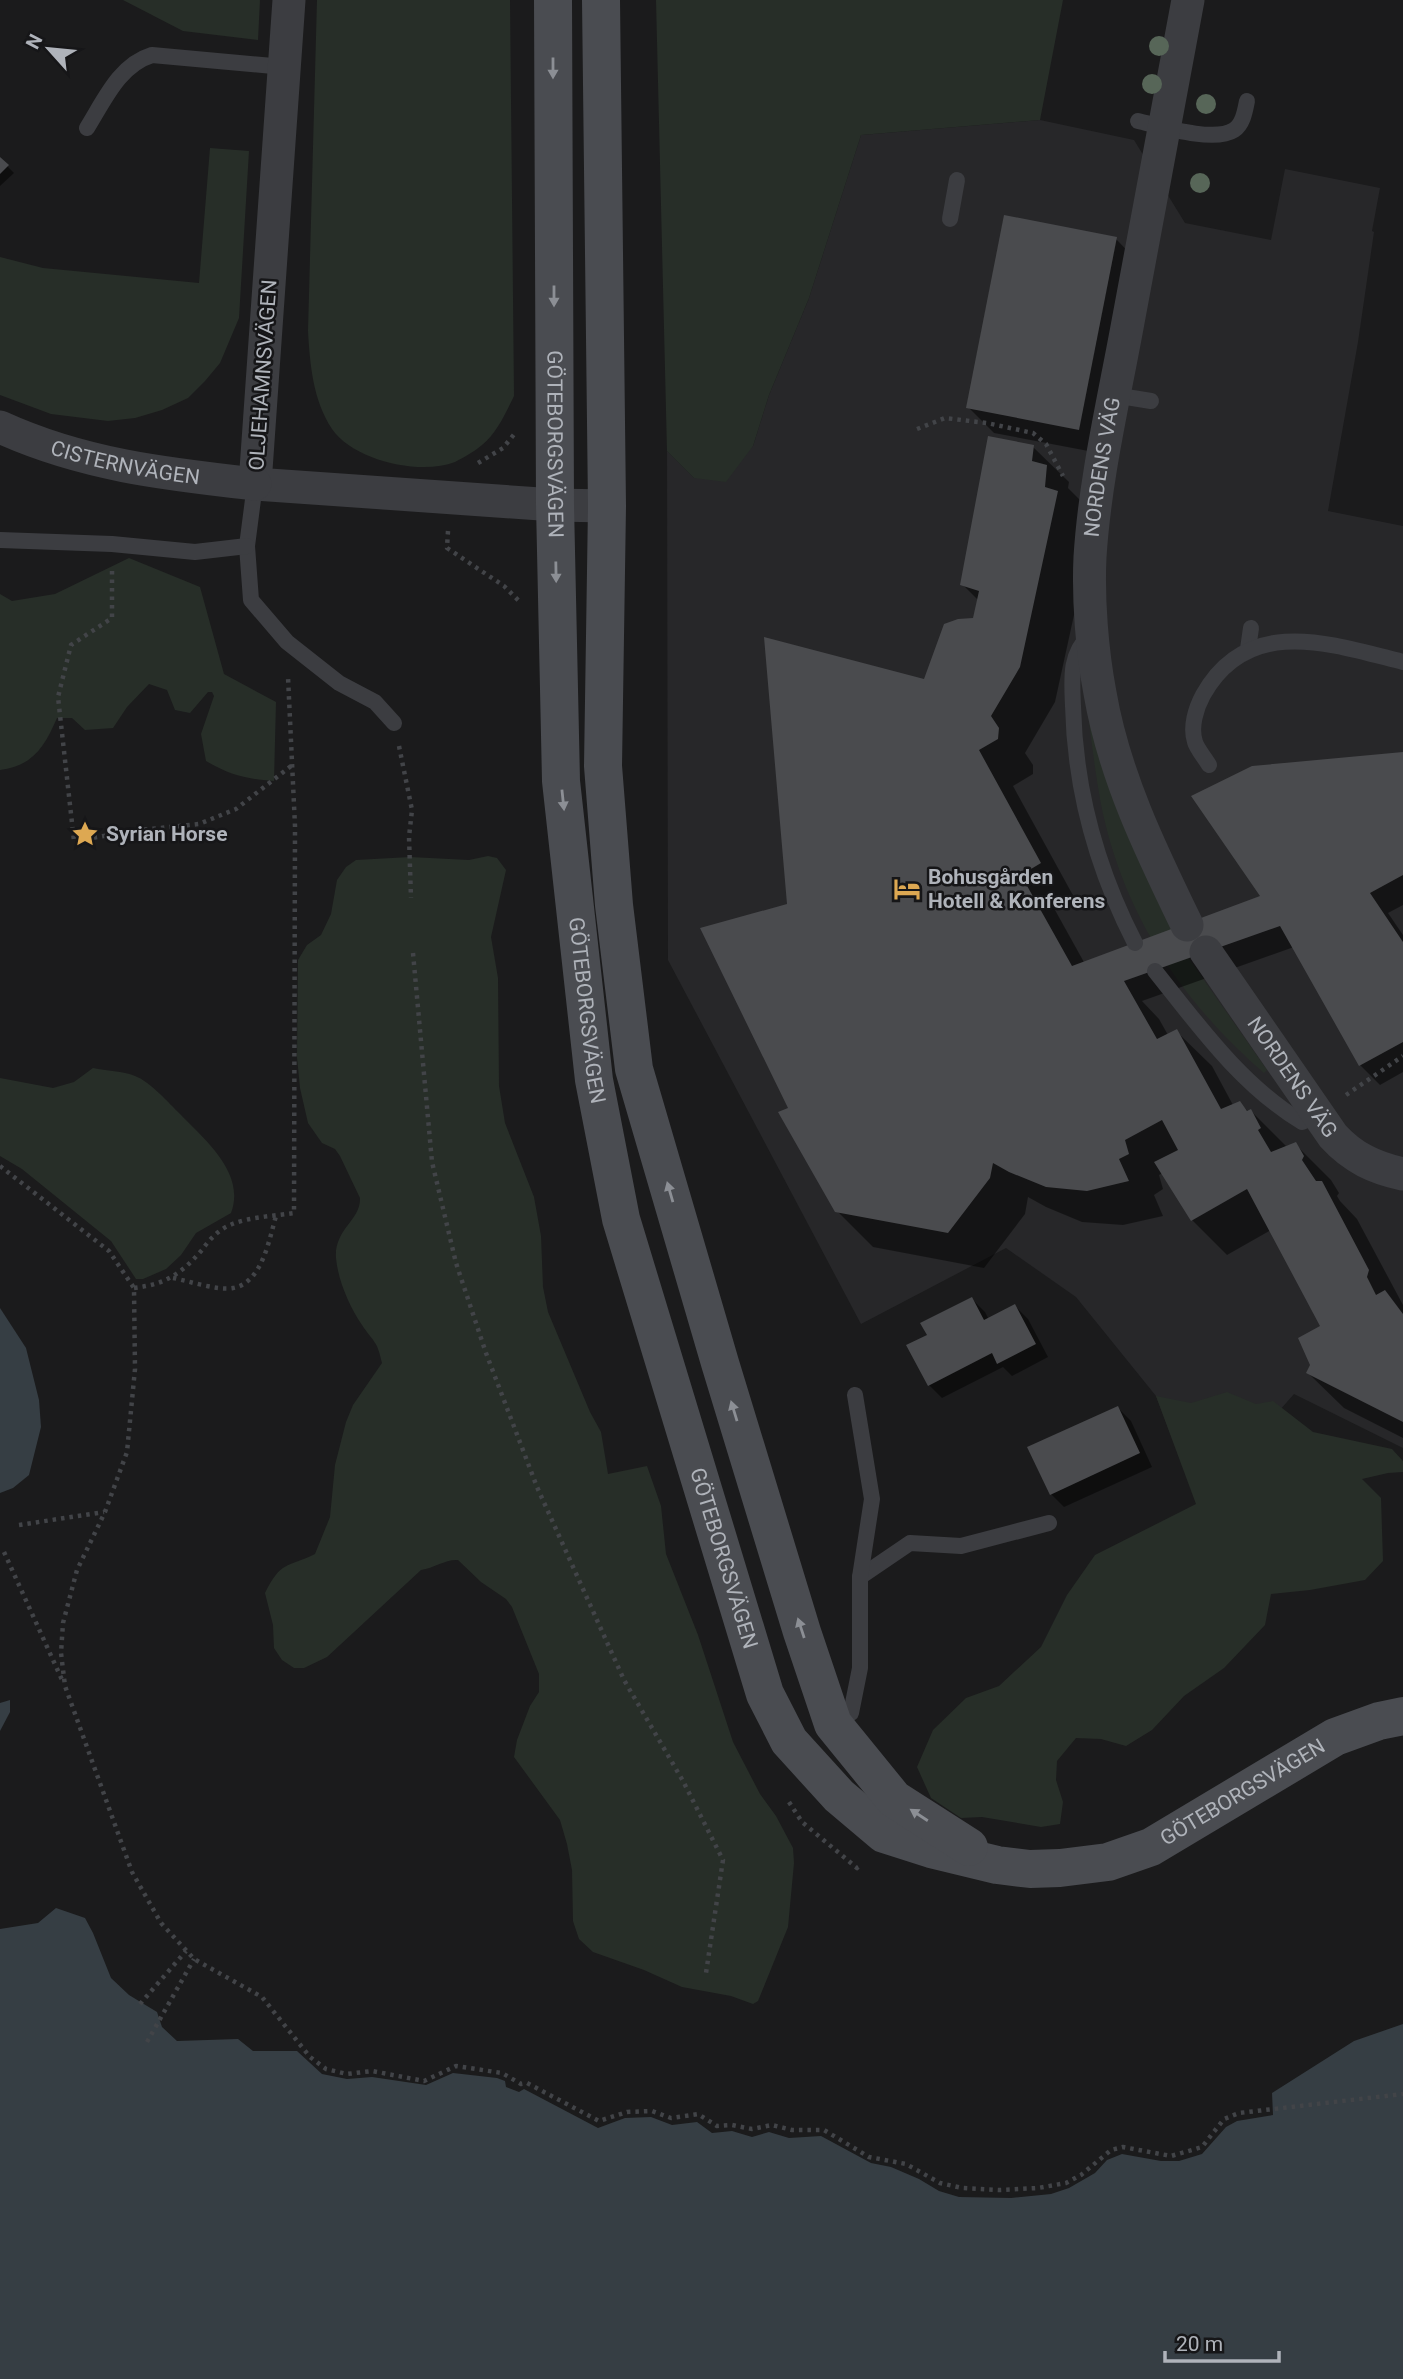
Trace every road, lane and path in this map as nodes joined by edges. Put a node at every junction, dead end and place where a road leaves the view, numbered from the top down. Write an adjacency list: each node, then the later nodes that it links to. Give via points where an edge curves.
1 (289, 0): 5 (street, OLJEHAMNSVÄGEN)
2 (553, 0): 17 (main road, GÖTEBORGSVÄGEN, one-way to 17)
3 (601, 0): 18 (main road, GÖTEBORGSVÄGEN)
4 (1188, 0): 7 (street, NORDENS VÄG)
5 (284, 67): 8 (lane, via 152,55 141,58 125,72); 15 (street, OLJEHAMNSVÄGEN)
6 (1247, 101): 7 (lane, via 1242,121 1223,134)
7 (1151, 124): 11 (street, NORDENS VÄG)
8 (87, 128)
9 (957, 180): 10 (lane)
10 (950, 219)
11 (1114, 395): 12 (lane); 16 (street, NORDENS VÄG)
12 (1151, 401)
13 (0, 426): 15 (street, CISTERNVÄGEN, via 106,463)
14 (917, 429): 16 (path, via 946,418 1033,433 1046,444 1072,493)
15 (256, 484): 17 (street, OLJEHAMNSVÄGEN); 21 (lane)
16 (1096, 502): 23 (street, NORDENS VÄG, via 1090,558)
17 (555, 505): 18 (street, OLJEHAMNSVÄGEN); 52 (main road, GÖTEBORGSVÄGEN, one-way to 52, via 561,781 594,1080 621,1219 765,1694 789,1741 839,1796 884,1834)
18 (607, 506): 51 (main road, GÖTEBORGSVÄGEN, one-way to 18, via 723,1376 634,1069 603,766)
19 (0, 540): 20 (lane)
20 (111, 544): 21 (lane, via 195,552); 29 (path, via 112,618 71,645 58,697 74,841 199,824 236,809)
21 (247, 546): 24 (lane, via 250,600)
22 (1251, 628): 25 (lane)
23 (1093, 633): 31 (street, NORDENS VÄG, via 1100,694 1128,797); 32 (lane, via 1079,646 1073,666 1073,743 1094,845)
24 (286, 642): 27 (lane, via 339,683 375,702); 29 (path)
25 (1248, 649): 26 (lane, via 1276,641 1308,641); 28 (lane, via 1220,672 1199,702 1195,742)
26 (1403, 662)
27 (394, 723): 30 (path, via 412,810)
28 (1209, 765)
29 (292, 766): 40 (path, via 294,1213)
30 (411, 898)
31 (1187, 925)
32 (1135, 943)
33 (1206, 952): 37 (street, NORDENS VÄG)
34 (413, 953): 55 (path, via 432,1162 456,1263 486,1353 537,1487 624,1680 723,1860)
35 (1155, 971): 37 (lane, via 1258,1090 1302,1122)
36 (1403, 1056): 37 (path)
37 (1319, 1114): 39 (street, NORDENS VÄG, via 1344,1148 1364,1162)
38 (0, 1166): 42 (path, via 109,1251)
39 (1403, 1174)
40 (276, 1216): 41 (path, via 230,1225); 41 (path, via 263,1259 244,1285 230,1289)
41 (173, 1278): 42 (path)
42 (134, 1288): 44 (path, via 135,1370 127,1452)
43 (855, 1395): 48 (lane, via 872,1499)
44 (105, 1512): 46 (path); 49 (path, via 68,1597 61,1653)
45 (1049, 1523): 48 (lane, via 961,1546 910,1543)
46 (19, 1525)
47 (4, 1552): 49 (path)
48 (860, 1577): 51 (lane, via 860,1668 851,1713)
49 (65, 1686): 53 (path, via 132,1872 161,1923)
50 (1403, 1716): 52 (main road, GÖTEBORGSVÄGEN, via 1335,1737 1151,1847 1108,1861 1060,1868)
51 (833, 1724): 52 (main road, GÖTEBORGSVÄGEN, one-way to 51, via 894,1799)
52 (997, 1865)
53 (186, 1951): 54 (path); 56 (path)
54 (194, 1959): 57 (path); 58 (path, via 262,1997 310,2057 326,2069 347,2074 372,2071 424,2081 456,2066 502,2073 599,2121 626,2112 652,2111 671,2118 698,2114 717,2126 824,2130 869,2157 906,2164 940,2183 962,2188 1038,2188 1066,2183 1111,2150 1123,2147 1171,2156 1202,2147 1224,2119 1239,2113)
55 (706, 1973)
56 (140, 2003)
57 (148, 2042)
58 (1403, 2094)

